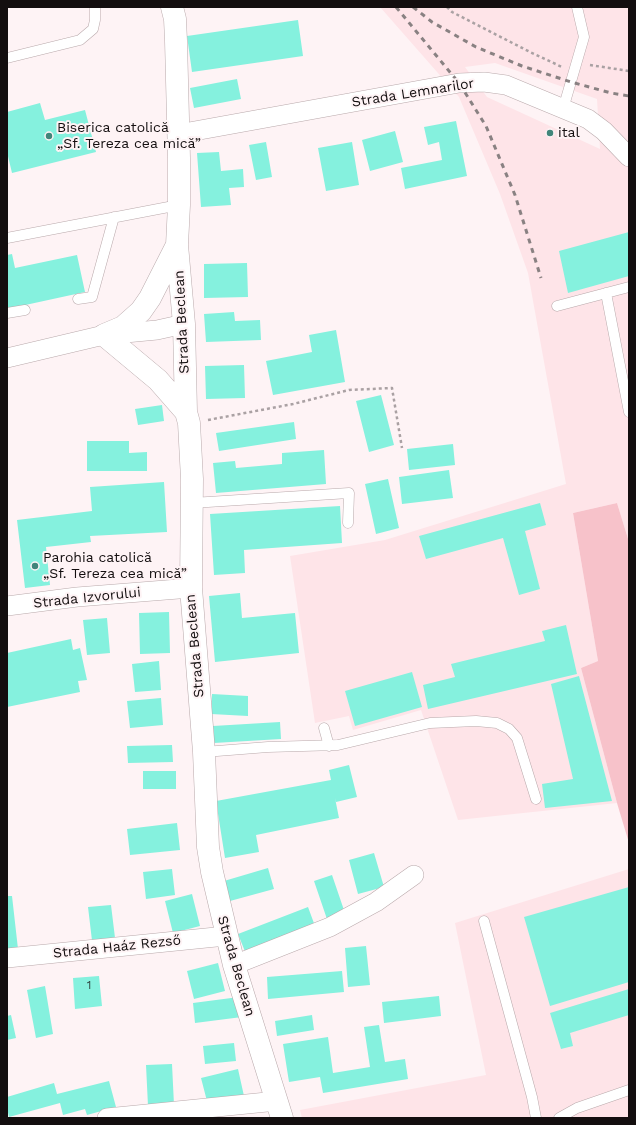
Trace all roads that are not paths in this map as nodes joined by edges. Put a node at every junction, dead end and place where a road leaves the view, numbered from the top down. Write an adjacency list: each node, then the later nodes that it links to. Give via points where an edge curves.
1 (95, 7): 4 (lane, via 93,29 80,40)
2 (577, 7): 5 (lane, via 584,37)
3 (175, 11): 6 (main road, Strada Beclean)
4 (7, 58)
5 (563, 109): 6 (street, Strada Lemnarilor, via 506,85 459,82); 7 (street, Strada Lemnarilor, via 588,119 604,131)
6 (178, 134): 8 (main road, Strada Beclean)
7 (629, 157)
8 (179, 205): 9 (lane); 11 (main road, Strada Beclean)
9 (114, 217): 10 (lane); 14 (lane, via 92,297)
10 (7, 238)
11 (177, 245): 18 (main road, Strada Beclean); 19 (main road, via 153,292 140,311 123,327)
12 (629, 287): 13 (lane)
13 (606, 293): 15 (lane); 21 (lane)
14 (78, 299)
15 (557, 306)
16 (25, 310): 17 (lane)
17 (7, 313)
18 (184, 324): 19 (street, via 157,330); 22 (main road, Strada Beclean)
19 (104, 335): 20 (street); 22 (main road, via 158,380)
20 (7, 358)
21 (629, 412)
22 (187, 418): 23 (main road, Strada Beclean)
23 (192, 503): 24 (lane, via 349,493); 25 (main road, Strada Beclean)
24 (348, 523)
25 (191, 588): 26 (street, Strada Izvorului, via 77,597); 29 (main road, Strada Beclean)
26 (7, 606)
27 (324, 728): 28 (lane)
28 (329, 746): 29 (lane); 30 (lane, via 430,723 497,723 509,729 517,738)
29 (204, 752): 33 (main road, Strada Beclean, via 208,847)
30 (536, 799)
31 (414, 875): 35 (street, via 376,902 330,927)
32 (484, 921): 39 (lane)
33 (226, 936): 34 (street, Strada Haáz Rezső); 35 (main road, Strada Beclean)
34 (7, 958)
35 (234, 965): 37 (main road, Strada Beclean)
36 (629, 1090): 40 (lane, via 577,1108)
37 (280, 1110): 38 (street)
38 (107, 1118)
39 (536, 1118)
40 (559, 1118)

